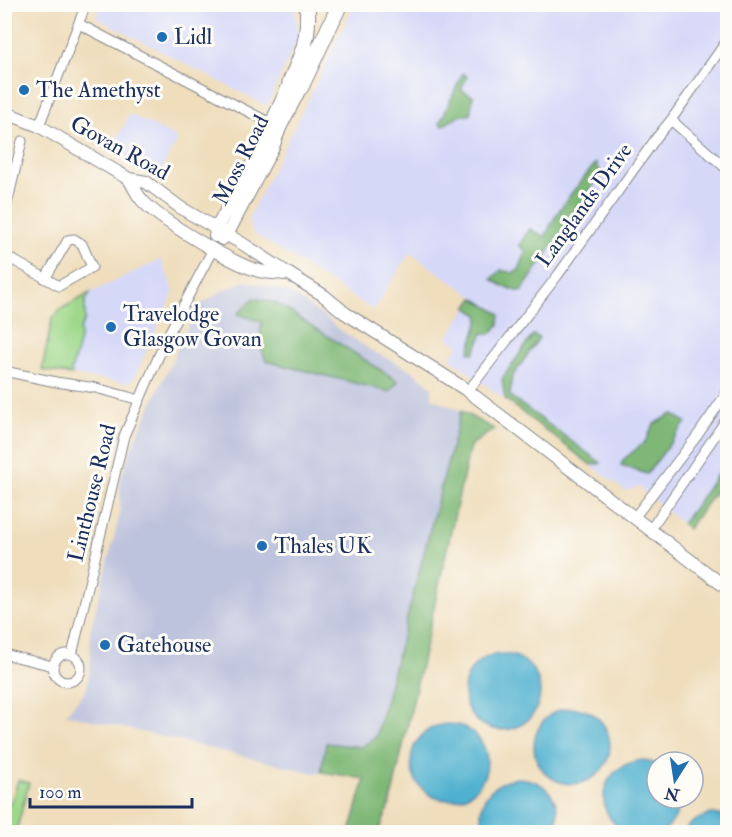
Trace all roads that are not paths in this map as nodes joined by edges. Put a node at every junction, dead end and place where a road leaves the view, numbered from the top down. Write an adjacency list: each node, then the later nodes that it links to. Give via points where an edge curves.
1 (86, 4): 4 (street)
2 (307, 4): 6 (main road, via 307,38)
3 (340, 4): 6 (main road)
4 (79, 24): 9 (street); 10 (street)
5 (728, 39): 8 (street, Langlands Drive)
6 (296, 85): 10 (street, Moss Road)
7 (4, 112): 9 (street, Govan Road)
8 (671, 120): 12 (street); 21 (street, Langlands Drive, via 552,284)
9 (39, 126): 13 (street, Govan Road)
10 (276, 126): 15 (street, Moss Road)
11 (22, 141): 14 (street)
12 (728, 170)
13 (129, 179): 15 (street, Govan Road, via 146,182); 16 (street, via 142,200)
14 (4, 217)
15 (221, 232): 16 (street); 18 (street, Govan Road)
16 (213, 249): 18 (street, via 257,270); 23 (street, Linthouse Road, via 167,337)
17 (4, 255): 19 (street)
18 (289, 274): 21 (street, Govan Road)
19 (45, 279): 19 (street, via 68,240 74,238 82,244 92,267 59,286)
20 (4, 371): 23 (street)
21 (468, 391): 25 (street, Govan Road)
22 (728, 391): 25 (street)
23 (140, 400): 29 (street, Linthouse Road, via 124,436)
24 (728, 417): 26 (street)
25 (634, 518): 26 (street, Govan Road)
26 (650, 530): 27 (street, Govan Road)
27 (728, 590)
28 (4, 654): 30 (street)
29 (72, 655): 30 (street, via 58,657); 30 (street, Linthouse Road, via 81,668 75,680 60,680)
30 (53, 666)

